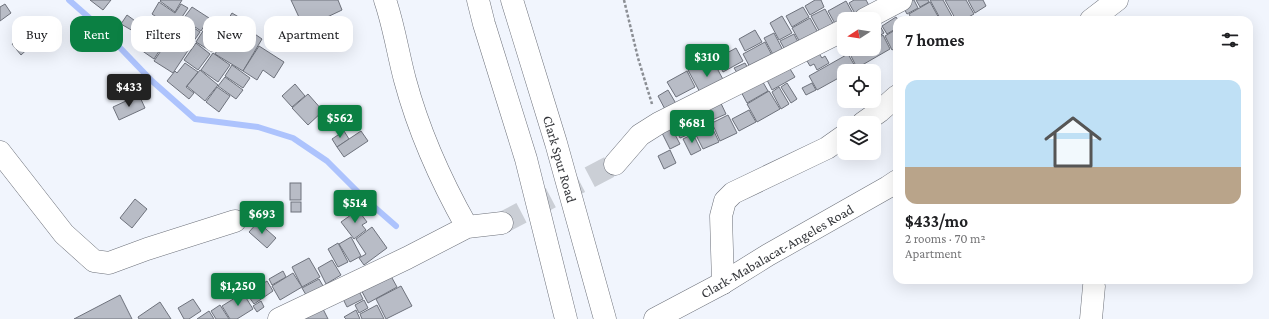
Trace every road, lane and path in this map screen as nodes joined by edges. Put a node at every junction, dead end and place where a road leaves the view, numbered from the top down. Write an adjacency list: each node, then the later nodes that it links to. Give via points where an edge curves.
1 (385, 0): 23 (main road, via 406,81 423,133 450,196)
2 (474, 0): 11 (main road)
3 (478, 0): 11 (main road)
4 (512, 0): 13 (main road, Clark Spur Road)
5 (528, 0): 13 (main road)
6 (624, 0): 16 (path, via 638,58)
7 (901, 0): 9 (main road)
8 (1117, 0): 10 (main road)
9 (878, 12)
10 (1096, 16)
11 (484, 24): 26 (main road, via 526,158)
12 (837, 34): 16 (main road)
13 (540, 93): 28 (main road, Clark Spur Road)
14 (893, 100): 15 (main road)
15 (873, 116)
16 (659, 124): 19 (main road, via 640,134)
17 (837, 141): 24 (main road, via 733,193 725,201 721,216)
18 (0, 152): 21 (main road, via 64,234 94,261 109,263)
19 (615, 164)
20 (893, 184): 24 (main road, Clark-Mabalacat-Angeles Road)
21 (235, 221)
22 (502, 223): 23 (main road)
23 (467, 227): 27 (main road)
24 (723, 283): 29 (main road, Clark-Mabalacat-Angeles Road)
25 (1094, 286): 30 (main road)
26 (566, 318)
27 (279, 319)
28 (605, 319)
29 (655, 319)
30 (1091, 319)

